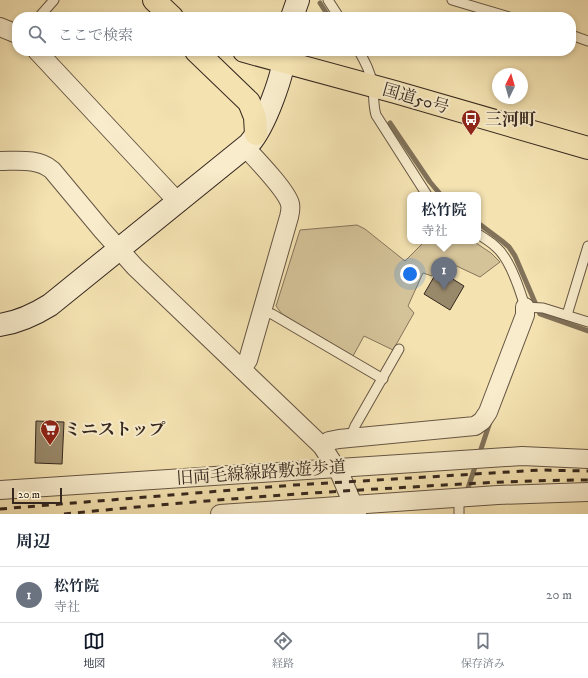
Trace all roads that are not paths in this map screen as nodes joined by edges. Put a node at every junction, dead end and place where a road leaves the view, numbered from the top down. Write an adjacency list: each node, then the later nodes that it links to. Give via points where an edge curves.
1 (54, 0): 6 (lane)
2 (154, 0): 7 (highway)
3 (298, 0): 8 (street)
4 (328, 0): 9 (lane)
5 (452, 0): 10 (lane)
6 (43, 12)
7 (167, 12)
8 (294, 12)
9 (336, 12)
10 (492, 12)
11 (0, 27): 12 (street)
12 (12, 32)
13 (576, 37): 14 (lane)
14 (588, 40)
15 (42, 56): 24 (street)
16 (201, 56): 20 (highway, via 249,102 255,117)
17 (285, 56): 19 (highway, 国道50号); 20 (street, via 274,96)
18 (362, 56): 19 (lane)
19 (373, 86): 21 (highway, 国道50号); 23 (lane, via 376,115)
20 (251, 141): 24 (street); 29 (street, via 290,205 289,217)
21 (588, 148)
22 (0, 161): 27 (street, via 35,162 47,166)
23 (425, 192)
24 (177, 201): 27 (street)
25 (481, 236): 28 (lane, via 497,248 508,263)
26 (588, 246): 30 (lane)
27 (119, 249): 32 (street, via 38,313 23,320); 34 (street)
28 (525, 307): 30 (lane, via 543,308); 36 (street, via 525,315 488,412 476,426)
29 (262, 312): 34 (street, via 248,360); 35 (lane, via 272,314)
30 (567, 315): 31 (lane)
31 (588, 322)
32 (0, 325)
33 (399, 349): 35 (lane)
34 (242, 369): 37 (street)
35 (383, 379): 36 (lane, via 355,426)
36 (353, 437): 37 (street, via 329,441)
37 (322, 446): 41 (street)
38 (588, 450): 39 (street, 旧両毛線線路敷遊歩道)
39 (522, 456): 40 (street, 旧両毛線線路敷遊歩道); 41 (street, 旧両毛線線路敷遊歩道)
40 (588, 459)
41 (336, 467): 42 (street, 旧両毛線線路敷遊歩道); 45 (street)
42 (0, 490)
43 (588, 492): 44 (street, via 556,492)
44 (459, 506): 45 (street)
45 (355, 509): 46 (street)
46 (268, 512): 47 (street)
47 (220, 514)

